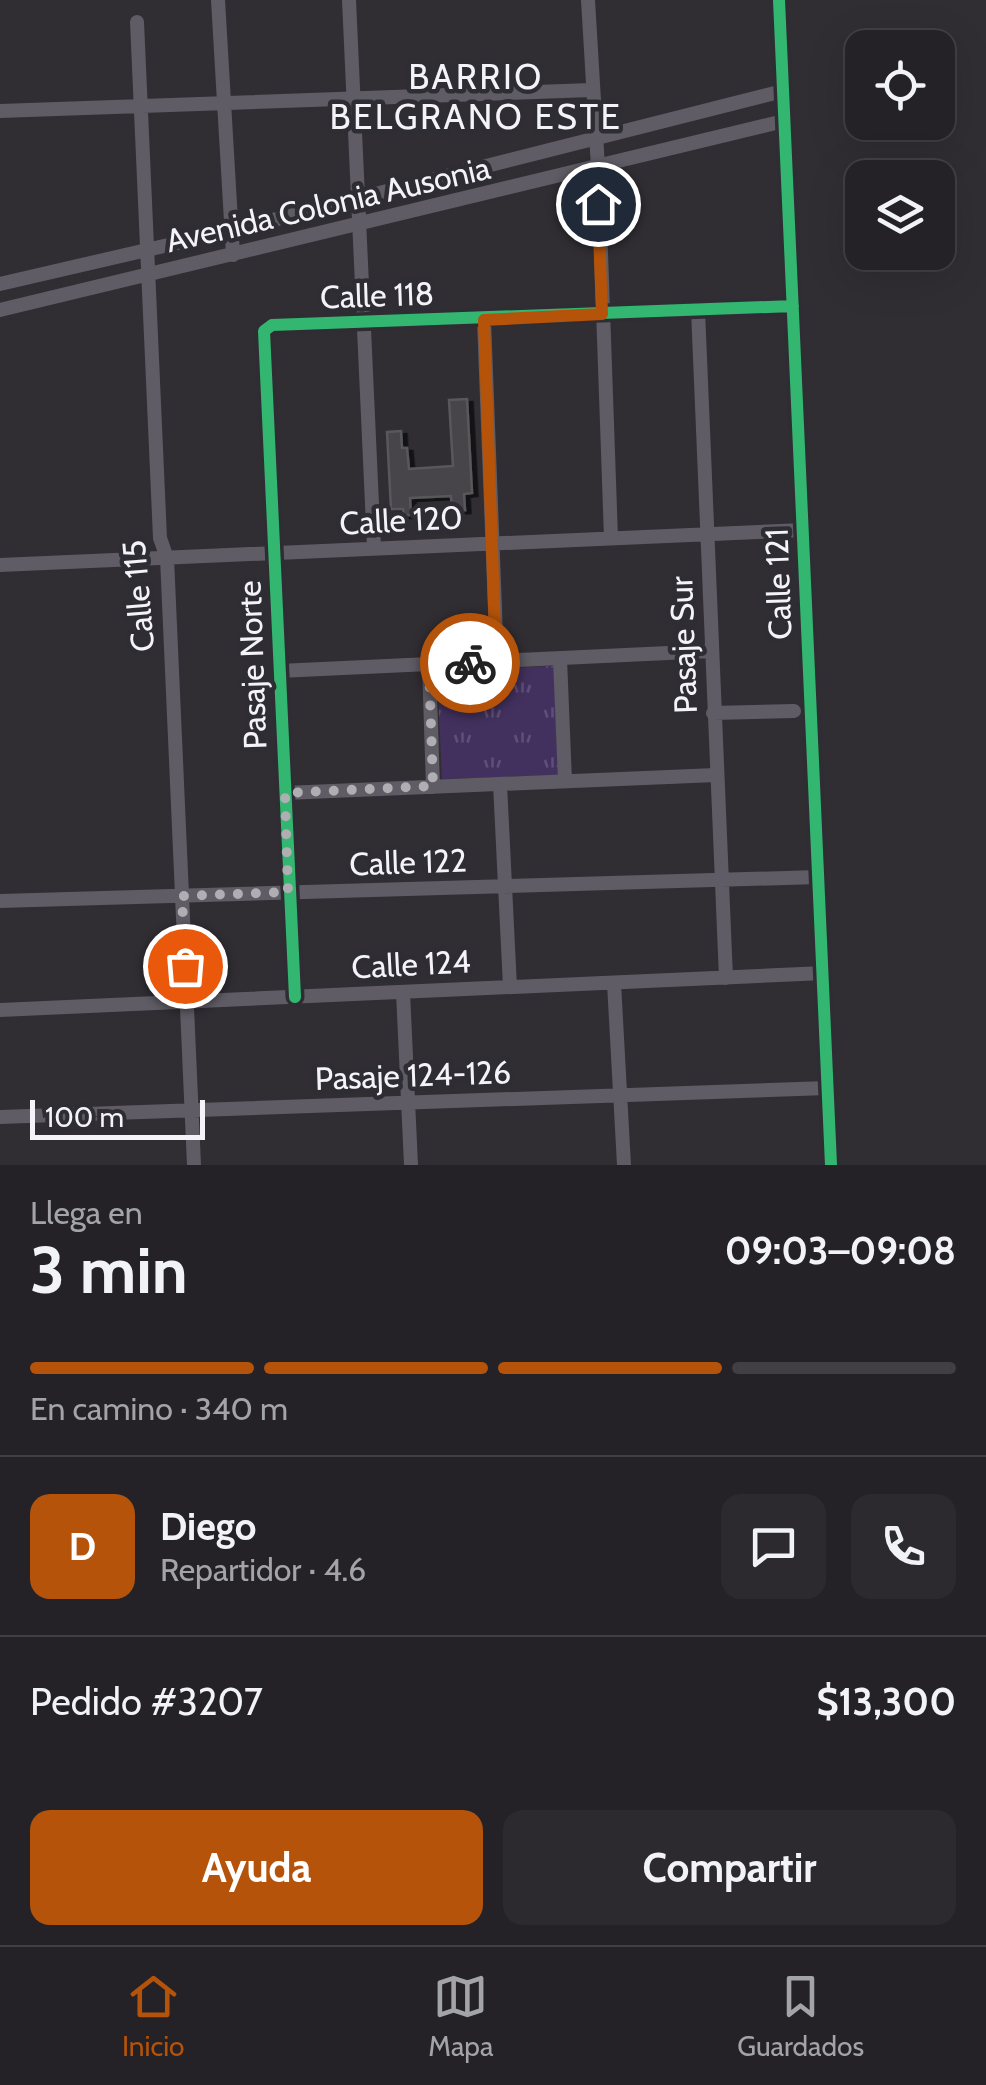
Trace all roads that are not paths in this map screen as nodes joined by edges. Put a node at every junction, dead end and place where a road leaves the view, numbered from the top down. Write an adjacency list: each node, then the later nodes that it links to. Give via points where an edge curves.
1 (218, 0): 9 (street)
2 (349, 0): 8 (street)
3 (588, 0): 6 (street)
4 (779, 0): 7 (street, Calle 121)
5 (137, 22): 10 (street, Calle 115)
6 (592, 90): 8 (street); 13 (street)
7 (783, 90): 12 (street, Calle 121); 13 (street, Avenida Colonia Ausonia)
8 (353, 99): 9 (street); 15 (street)
9 (225, 103): 10 (street); 17 (street)
10 (142, 106): 11 (street); 18 (street, Calle 115)
11 (0, 111)
12 (784, 122): 14 (street, Avenida Colonia Ausonia); 22 (street, Calle 121)
13 (595, 138): 14 (street); 15 (street, Avenida Colonia Ausonia)
14 (598, 167): 16 (street, Avenida Colonia Ausonia); 25 (street)
15 (358, 198): 16 (street); 17 (street, Avenida Colonia Ausonia)
16 (359, 225): 19 (street, Avenida Colonia Ausonia); 27 (street)
17 (233, 230): 18 (street, Avenida Colonia Ausonia); 19 (street)
18 (148, 249): 20 (street, Calle 115); 21 (street, Avenida Colonia Ausonia)
19 (234, 255): 20 (street, Avenida Colonia Ausonia)
20 (149, 275): 23 (street, Avenida Colonia Ausonia); 35 (street, Calle 115, via 160,538)
21 (0, 284)
22 (792, 306): 24 (street, Calle 118); 29 (street, Calle 121)
23 (0, 310)
24 (698, 310): 25 (street, Calle 118); 30 (street, Pasaje Sur)
25 (602, 314): 26 (street, Calle 118); 31 (street)
26 (484, 320): 27 (street, Calle 118); 32 (street)
27 (363, 324): 28 (street, Calle 118, via 272,325); 33 (street)
28 (264, 331): 34 (street, Pasaje Norte)
29 (804, 530): 30 (street, Calle 120); 49 (street, Calle 121)
30 (706, 534): 31 (street, Calle 120); 37 (street, Pasaje Sur)
31 (611, 538): 32 (street, Calle 120)
32 (492, 543): 33 (street, Calle 120); 39 (street)
33 (374, 548): 34 (street, Calle 120)
34 (275, 553): 35 (street, Calle 120); 41 (street, Pasaje Norte)
35 (167, 558): 36 (street, Calle 120); 53 (street, Calle 115)
36 (0, 565)
37 (711, 650): 38 (street); 43 (street, Pasaje Sur)
38 (560, 658): 39 (street); 45 (street)
39 (496, 662): 40 (street)
40 (429, 665): 41 (street); 47 (street)
41 (279, 672): 48 (street, Pasaje Norte)
42 (794, 711): 43 (street)
43 (714, 713): 44 (street, Pasaje Sur)
44 (716, 775): 45 (street); 50 (street, Pasaje Sur)
45 (565, 781): 46 (street)
46 (500, 784): 47 (street); 51 (street)
47 (433, 786): 48 (street)
48 (285, 793): 52 (street, Pasaje Norte)
49 (818, 877): 50 (street, Calle 122); 55 (street, Calle 121)
50 (723, 880): 51 (street, Calle 122); 56 (street, Pasaje Sur)
51 (506, 886): 52 (street, Calle 122); 58 (street)
52 (288, 892): 53 (street, Calle 122); 60 (street, Pasaje Norte)
53 (182, 896): 54 (street, Calle 122); 61 (street, Calle 115)
54 (0, 901)
55 (824, 973): 56 (street, Calle 124); 63 (street, Calle 121)
56 (726, 978): 57 (street, Calle 124)
57 (614, 983): 58 (street, Calle 124); 64 (street)
58 (510, 987): 59 (street, Calle 124)
59 (403, 992): 60 (street, Calle 124); 65 (street)
60 (295, 997): 61 (street, Calle 124)
61 (186, 1002): 62 (street, Calle 124); 66 (street, Calle 115)
62 (0, 1010)
63 (827, 1088): 64 (street, Pasaje 124-126); 71 (street, Calle 121)
64 (620, 1095): 65 (street, Pasaje 124-126); 70 (street)
65 (408, 1103): 66 (street, Pasaje 124-126); 69 (street)
66 (191, 1110): 67 (street, Pasaje 124-126); 68 (street, Calle 115)
67 (0, 1117)
68 (194, 1165)
69 (411, 1165)
70 (624, 1165)
71 (831, 1165)

